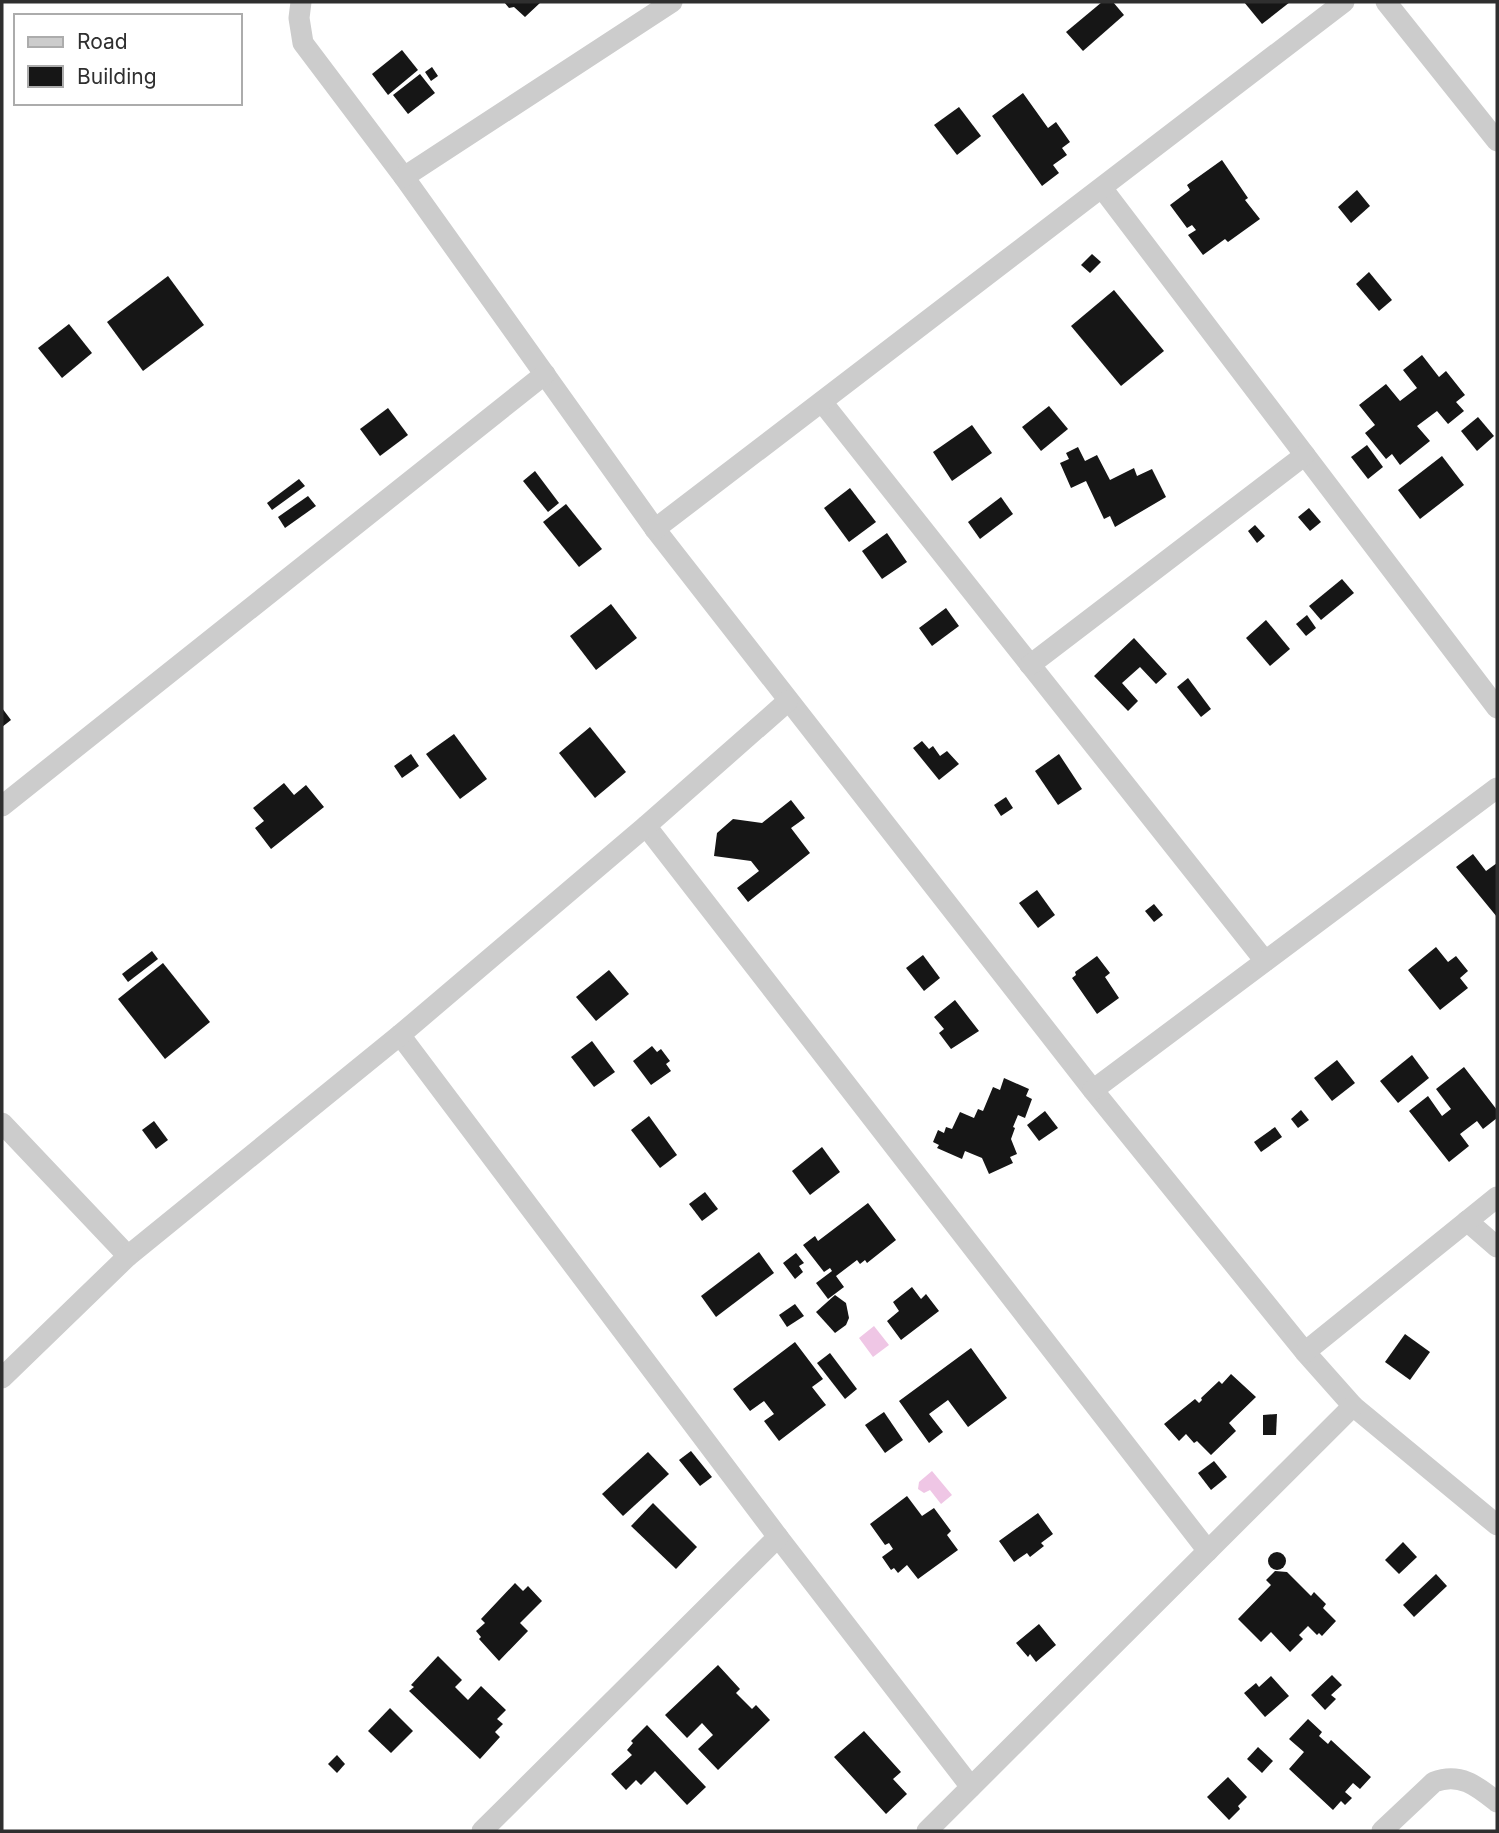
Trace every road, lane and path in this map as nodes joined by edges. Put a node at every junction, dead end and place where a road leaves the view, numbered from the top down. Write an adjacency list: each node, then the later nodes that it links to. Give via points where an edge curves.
1 (301, 2): 6 (street, via 303,43)
2 (672, 2): 6 (street)
3 (1344, 2): 7 (street)
4 (1386, 2): 5 (street)
5 (1497, 141)
6 (404, 177): 8 (street)
7 (1102, 188): 9 (street); 10 (street)
8 (545, 374): 11 (street); 16 (street)
9 (822, 402): 11 (street); 12 (street)
10 (1305, 455): 12 (street); 14 (street)
11 (655, 529): 13 (street)
12 (1030, 665): 18 (street)
13 (788, 701): 17 (street); 20 (street)
14 (1497, 708)
15 (1497, 788): 18 (street)
16 (2, 806)
17 (646, 826): 19 (street); 31 (street)
18 (1265, 961): 20 (street)
19 (400, 1035): 25 (street); 30 (street)
20 (1093, 1090): 26 (street)
21 (2, 1124): 25 (street)
22 (1497, 1197): 23 (street)
23 (1467, 1221): 24 (street); 26 (street)
24 (1497, 1247)
25 (128, 1256): 27 (street)
26 (1305, 1352): 28 (street)
27 (2, 1378)
28 (1353, 1406): 29 (street); 31 (street)
29 (1497, 1525)
30 (778, 1537): 32 (street); 34 (street)
31 (1208, 1551): 32 (street)
32 (971, 1787): 35 (street)
33 (1497, 1802): 36 (street, via 1463,1779 1442,1779)
34 (482, 1831)
35 (927, 1831)
36 (1382, 1831)

